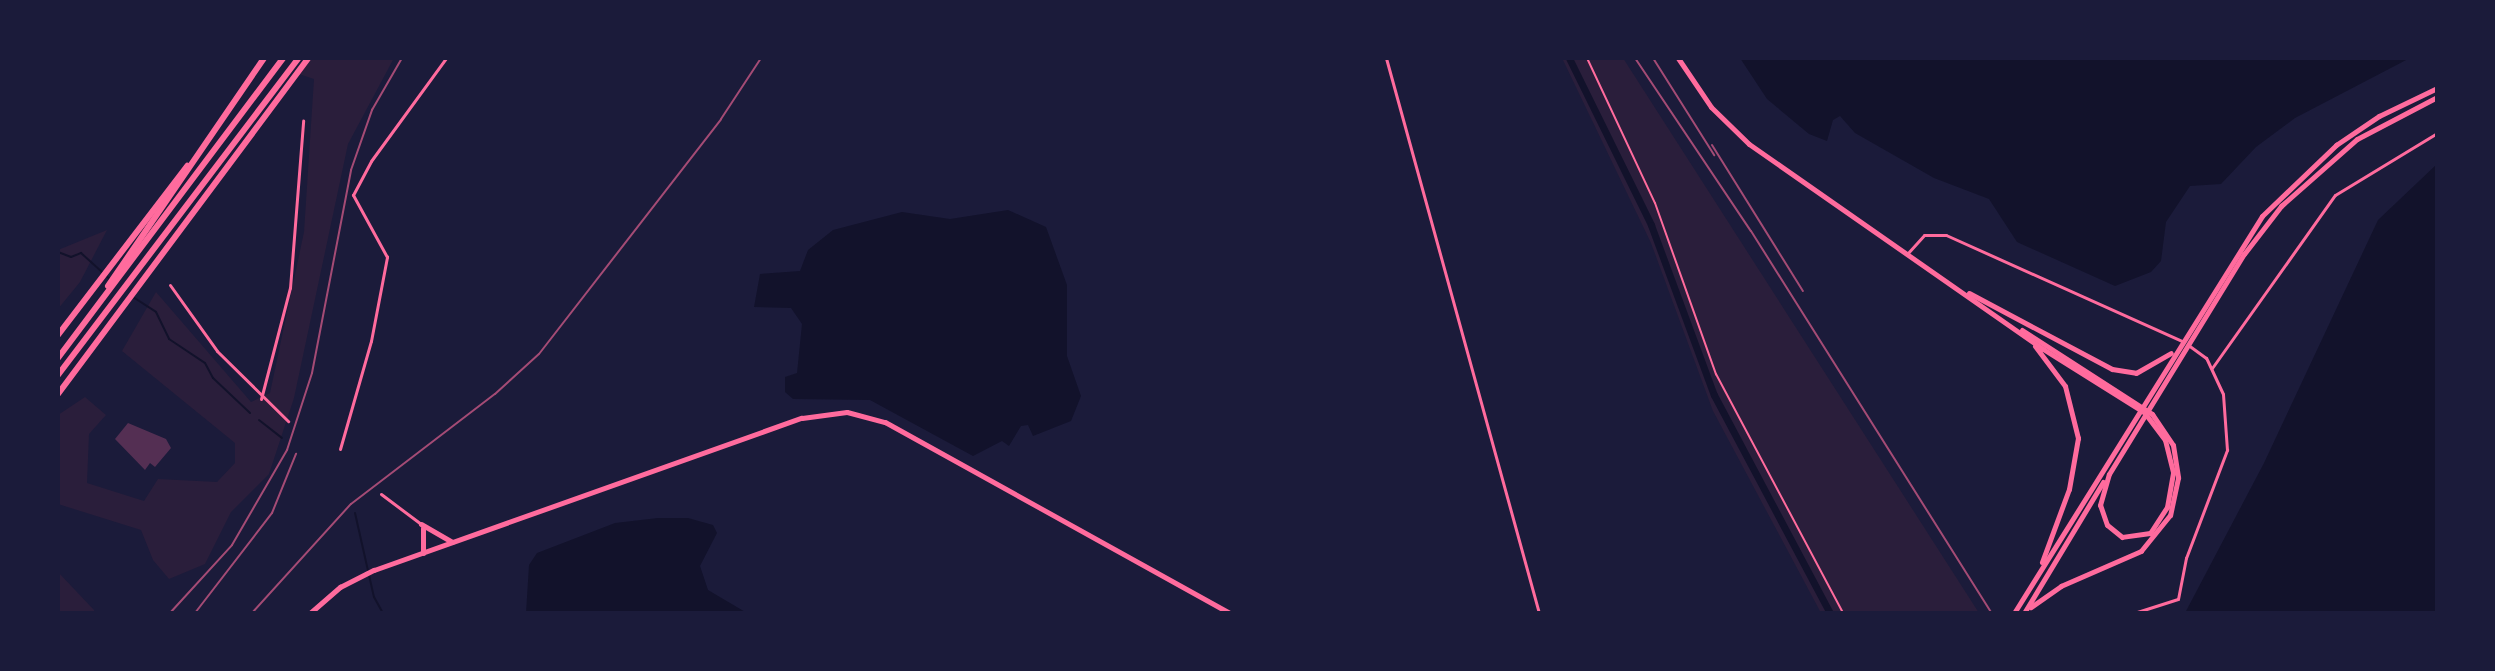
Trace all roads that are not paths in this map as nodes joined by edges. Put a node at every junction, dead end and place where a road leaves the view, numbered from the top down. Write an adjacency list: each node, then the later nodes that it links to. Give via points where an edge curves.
1 (264, 58): 13 (highway)
2 (283, 58): 13 (highway)
3 (299, 58): 14 (highway)
4 (308, 58): 14 (highway)
5 (446, 58): 27 (street, via 371,161 353,195 387,257 371,341)
6 (1386, 58): 37 (street)
7 (1678, 58): 12 (main road, via 1734,131)
8 (2437, 88): 20 (main road, via 2353,133 2297,178 2243,241)
9 (2437, 97): 28 (main road, via 2374,128 2295,191 2244,254)
10 (303, 121): 25 (street, via 290,288)
11 (2437, 133): 22 (street, via 2335,195)
12 (1907, 254): 16 (main road); 22 (street, via 1924,235 1946,235 2158,327 2197,351)
13 (116, 270): 19 (highway, via 96,284); 21 (highway, via 105,295)
14 (134, 281): 17 (highway)
15 (170, 285): 25 (street, via 217,351)
16 (1958, 289): 18 (main road); 20 (main road, via 2124,372 2146,370)
17 (118, 302): 23 (highway); 24 (highway)
18 (1984, 307): 28 (main road, via 2155,424 2170,451 2173,485 2163,516 2150,533 2122,537 2107,525 2100,505); 33 (main road, via 2048,359 2065,386 2077,422 2074,470); 38 (main road, via 2137,401 2166,433 2178,478 2170,515 2141,551 2053,591)
19 (58, 332)
20 (2175, 350): 33 (main road)
21 (58, 358)
22 (2212, 368): 39 (street, via 2229,419 2224,461 2186,558 2178,599)
23 (58, 375)
24 (58, 394)
25 (261, 399): 26 (street)
26 (288, 421)
27 (340, 449)
28 (2109, 474): 38 (main road)
29 (381, 494): 30 (street)
30 (421, 524): 31 (main road); 32 (main road, via 427,538)
31 (453, 543): 32 (main road); 36 (main road, via 802,418 847,412 885,422)
32 (423, 554): 35 (main road, via 361,575)
33 (2038, 574): 34 (main road)
34 (2015, 612)
35 (310, 613)
36 (1230, 613)
37 (1539, 613)
38 (2024, 613)
39 (2134, 613)

